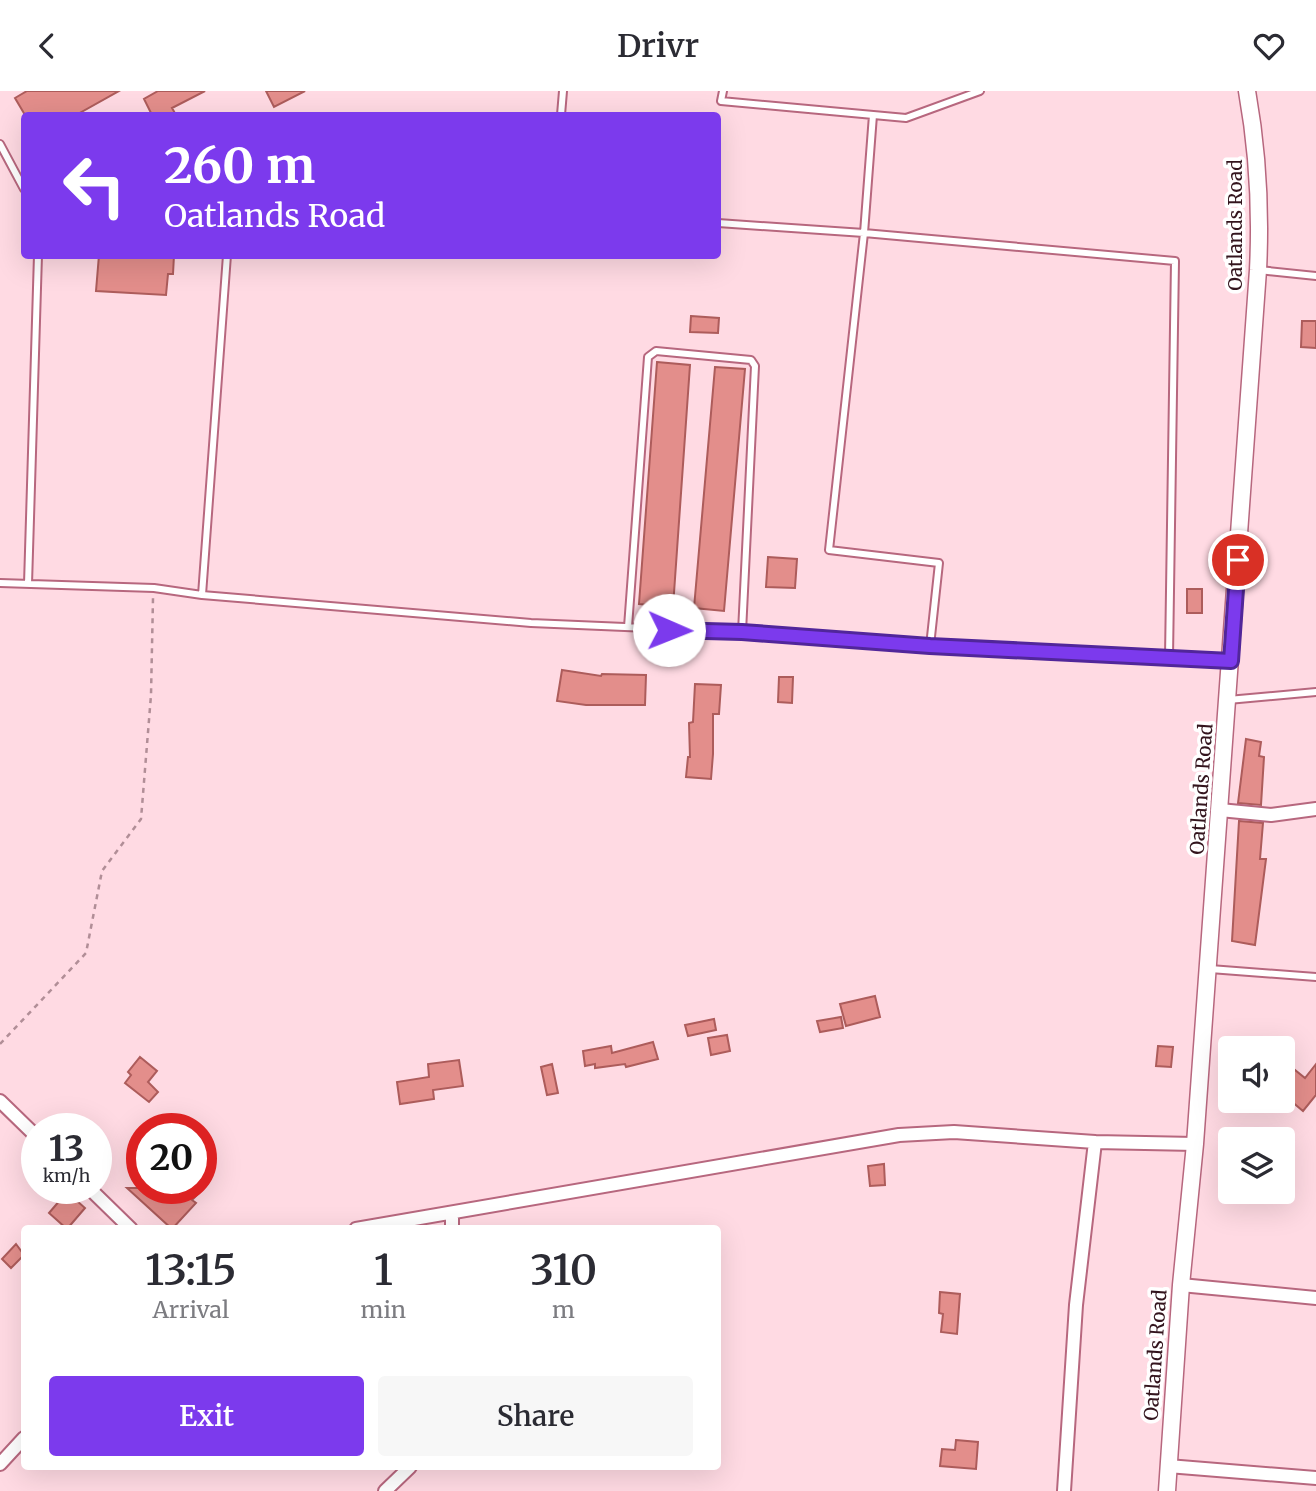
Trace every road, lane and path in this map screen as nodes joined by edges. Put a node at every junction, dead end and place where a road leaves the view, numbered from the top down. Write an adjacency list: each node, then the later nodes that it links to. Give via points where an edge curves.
1 (563, 91): 5 (lane)
2 (723, 91): 6 (lane, via 721,101)
3 (980, 91): 6 (lane, via 906,118)
4 (1247, 91): 13 (street, Oatlands Road, via 1256,143)
5 (561, 112)
6 (873, 115): 10 (lane)
7 (0, 144): 8 (lane)
8 (21, 174)
9 (721, 223): 10 (lane)
10 (864, 233): 21 (lane, via 829,550 939,563); 22 (lane, via 1175,261)
11 (38, 259): 16 (lane)
12 (227, 259): 18 (lane)
13 (1258, 271): 14 (lane); 23 (street, Oatlands Road)
14 (1316, 276)
15 (0, 583): 16 (lane)
16 (28, 584): 17 (lane)
17 (154, 588): 18 (lane); 30 (path, via 141,819 102,871 86,953)
18 (202, 595): 19 (lane)
19 (628, 627): 20 (lane); 20 (lane, via 648,357 656,351 751,360 755,366)
20 (742, 632): 21 (lane)
21 (930, 646): 22 (lane)
22 (1169, 657): 23 (lane)
23 (1231, 661): 25 (street, Oatlands Road)
24 (1316, 692): 25 (lane)
25 (1228, 700): 27 (street, Oatlands Road)
26 (1316, 809): 27 (street, via 1272,815)
27 (1220, 810): 28 (street, Oatlands Road)
28 (1208, 969): 29 (lane); 34 (street, Oatlands Road)
29 (1316, 977)
30 (0, 1044)
31 (0, 1101): 32 (street)
32 (21, 1121)
33 (1096, 1142): 34 (street); 36 (street, via 954,1132 899,1135); 48 (street, via 1076,1305)
34 (1195, 1144): 40 (street, Oatlands Road)
35 (105, 1204): 37 (street)
36 (452, 1213): 38 (street); 39 (street)
37 (127, 1225)
38 (380, 1225)
39 (453, 1225)
40 (1181, 1285): 41 (street); 44 (street, Oatlands Road)
41 (1316, 1298)
42 (21, 1441): 43 (street)
43 (0, 1464)
44 (1168, 1466): 46 (street); 49 (street, Oatlands Road)
45 (407, 1470): 47 (street)
46 (1316, 1478)
47 (385, 1491)
48 (1064, 1491)
49 (1167, 1491)

